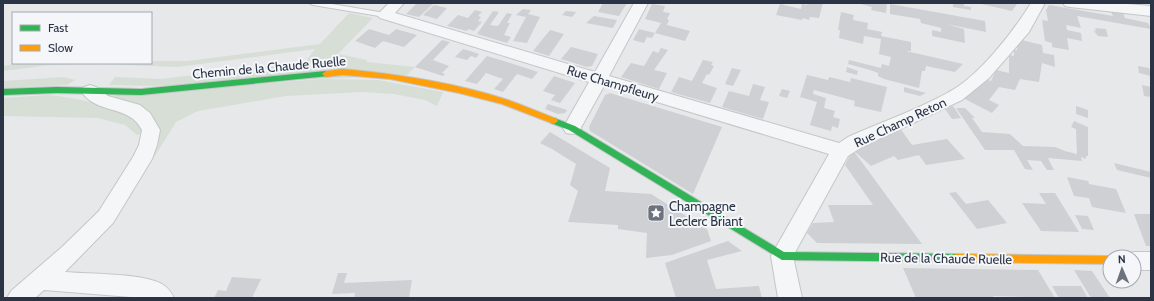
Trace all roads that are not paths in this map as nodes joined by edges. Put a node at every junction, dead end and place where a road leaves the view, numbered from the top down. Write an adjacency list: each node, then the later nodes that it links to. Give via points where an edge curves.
1 (313, 3): 7 (lane)
2 (397, 3): 7 (street)
3 (641, 3): 8 (street)
4 (1038, 3): 12 (street, Rue Champ Reton, via 1024,29 983,74 956,96 855,142)
5 (1070, 3): 6 (street)
6 (1151, 11)
7 (385, 15): 8 (street, Rue Champfleury)
8 (599, 79): 11 (street); 12 (street, Rue Champfleury)
9 (90, 91): 10 (street, Chemin de la Chaude Ruelle); 11 (street, Chemin de la Chaude Ruelle, via 174,90 343,72 390,76 459,90 505,102); 15 (street, via 96,98 127,107 140,114 151,130 150,139 142,159 106,217 82,243)
10 (3, 92)
11 (572, 128): 13 (street, Chemin de la Chaude Ruelle)
12 (841, 151): 13 (street, Rue Champ Reton)
13 (782, 256): 14 (street, Rue de la Chaude Ruelle); 18 (street)
14 (1102, 260)
15 (39, 280): 16 (street); 17 (street, via 144,288)
16 (19, 298)
17 (162, 298)
18 (790, 298)

